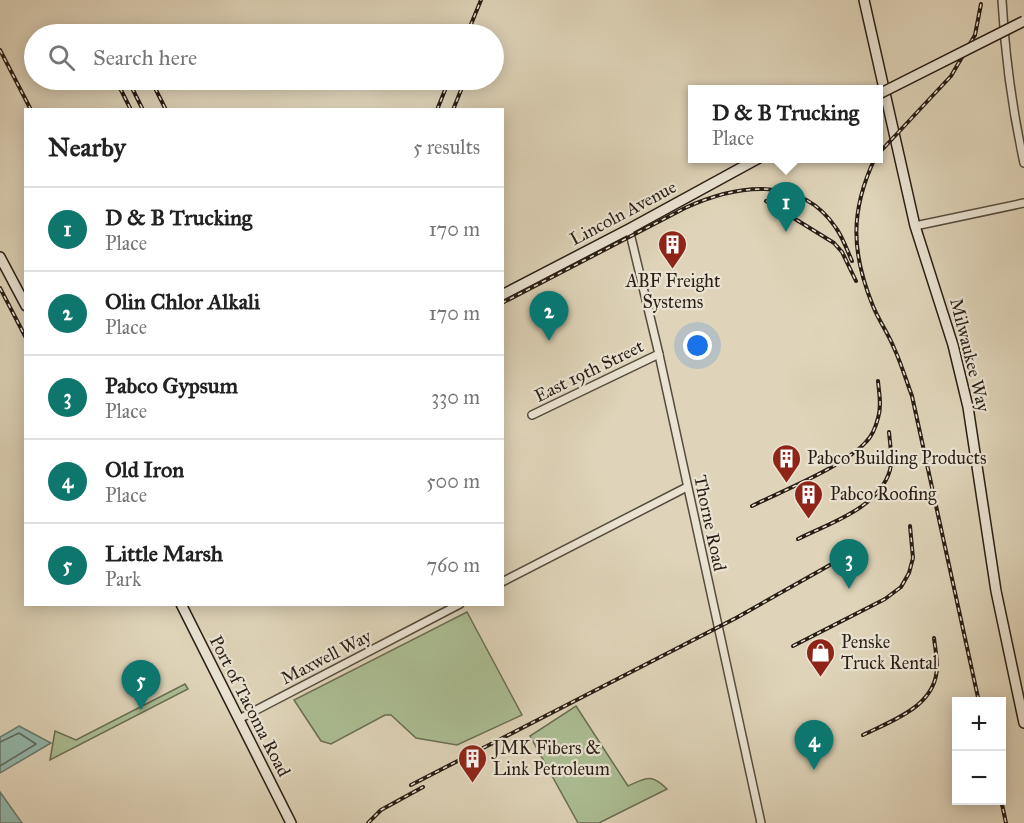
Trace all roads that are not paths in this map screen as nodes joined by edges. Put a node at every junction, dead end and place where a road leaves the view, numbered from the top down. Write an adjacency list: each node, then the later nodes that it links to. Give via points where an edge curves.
1 (864, 0): 8 (street, Milwaukee Way)
2 (1002, 0): 6 (street, via 1005,52)
3 (1024, 21): 4 (street, bridge)
4 (883, 92)
5 (751, 163): 9 (street, Lincoln Avenue)
6 (1024, 163)
7 (1024, 203): 8 (street)
8 (915, 226): 20 (street, Milwaukee Way, via 968,406 996,591)
9 (629, 229): 11 (street, Lincoln Avenue); 13 (street, Thorne Road)
10 (0, 256): 12 (street)
11 (504, 294)
12 (24, 302)
13 (659, 354): 14 (street, East 19th Street); 15 (street, Thorne Road)
14 (532, 415)
15 (687, 487): 16 (street); 22 (street, Thorne Road)
16 (504, 581)
17 (182, 606): 19 (street, Port of Tacoma Road)
18 (456, 606): 19 (street, Maxwell Way)
19 (238, 719): 21 (street, Port of Tacoma Road)
20 (1024, 723)
21 (291, 823)
22 (761, 823)

